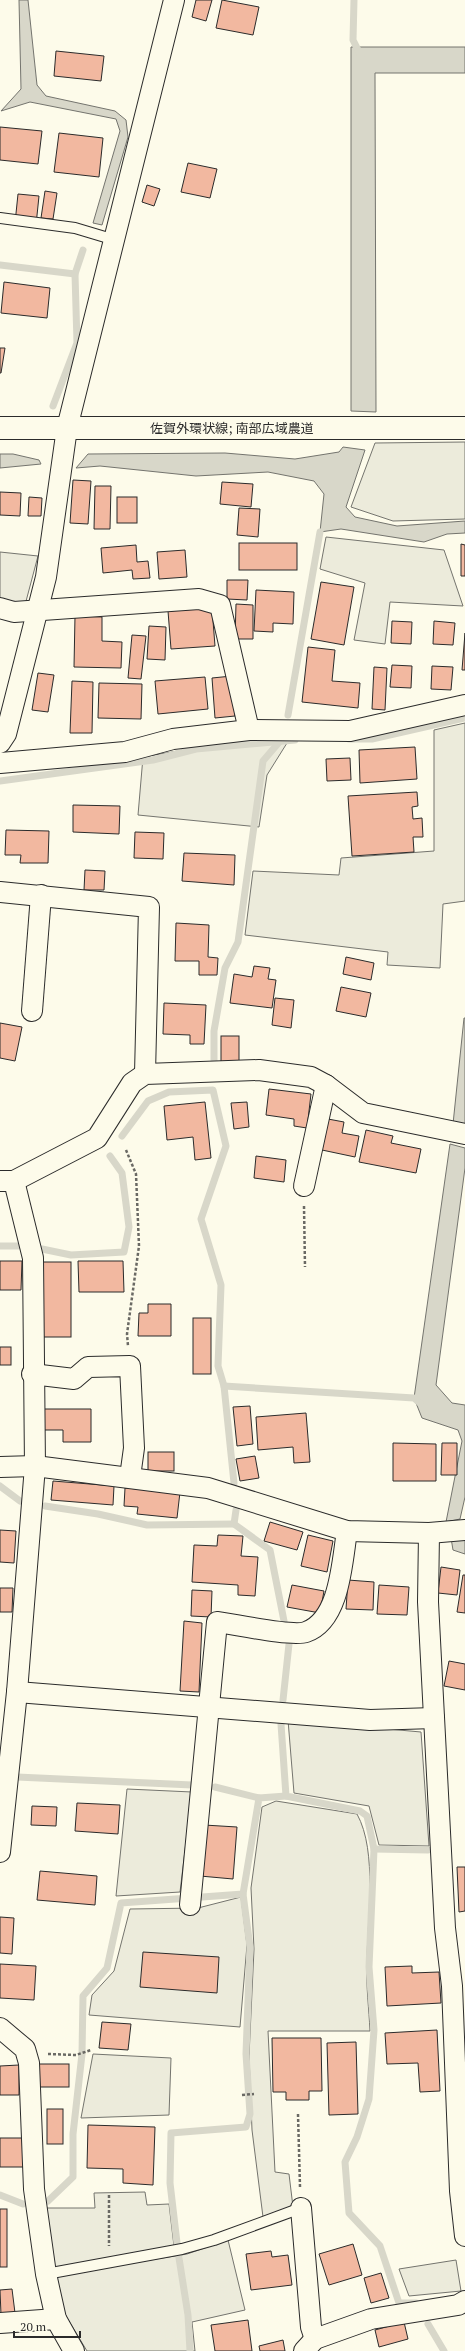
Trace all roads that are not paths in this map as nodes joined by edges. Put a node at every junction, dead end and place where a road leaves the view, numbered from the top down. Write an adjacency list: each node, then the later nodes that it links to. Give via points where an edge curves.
1 (174, 0): 3 (street)
2 (0, 218): 3 (lane, via 75,228)
3 (115, 240): 5 (street)
4 (0, 428): 5 (main road, 佐賀外環状線; 南部広域農道)
5 (67, 428): 6 (main road, 佐賀外環状線; 南部広域農道); 8 (street, via 46,577)
6 (465, 428)
7 (0, 608): 8 (street, via 14,612)
8 (37, 610): 10 (street, via 199,599 220,605); 11 (street, via 6,734)
9 (465, 704): 10 (street, via 350,731)
10 (249, 730): 12 (street, via 173,739 125,752)
11 (0, 743)
12 (0, 762)
13 (0, 892): 14 (street)
14 (40, 895): 15 (street); 16 (street, via 149,907)
15 (32, 1011)
16 (145, 1074): 17 (street, via 259,1070 311,1077); 19 (street, via 132,1083 96,1138)
17 (326, 1085): 18 (street, via 363,1113); 20 (street)
18 (455, 1133)
19 (7, 1181): 21 (street, via 33,1258)
20 (304, 1186)
21 (32, 1374): 22 (street); 24 (street, via 74,1379 88,1367 130,1366 134,1448)
22 (34, 1466): 23 (street); 24 (street); 28 (street)
23 (0, 1467)
24 (130, 1477): 26 (street, via 208,1488)
25 (465, 1530): 27 (street)
26 (347, 1532): 27 (street); 29 (street, via 336,1592 327,1617 305,1632 272,1631 217,1622)
27 (429, 1533): 31 (street, via 428,1602)
28 (17, 1692): 29 (street); 30 (street)
29 (208, 1707): 31 (street, via 370,1720); 34 (street)
30 (7, 1715): 32 (street)
31 (434, 1718): 37 (street, via 445,1928 452,1986 460,2191)
32 (3, 1798): 33 (street)
33 (0, 1852)
34 (191, 1899)
35 (0, 2028): 38 (street, via 25,2049 29,2063 34,2189)
36 (301, 2208): 38 (lane, via 189,2248); 42 (street, via 311,2327)
37 (465, 2236)
38 (46, 2274): 40 (street)
39 (465, 2301): 42 (street, via 458,2305 371,2319)
40 (56, 2319): 41 (street); 43 (street)
41 (0, 2323)
42 (309, 2345)
43 (74, 2351)

